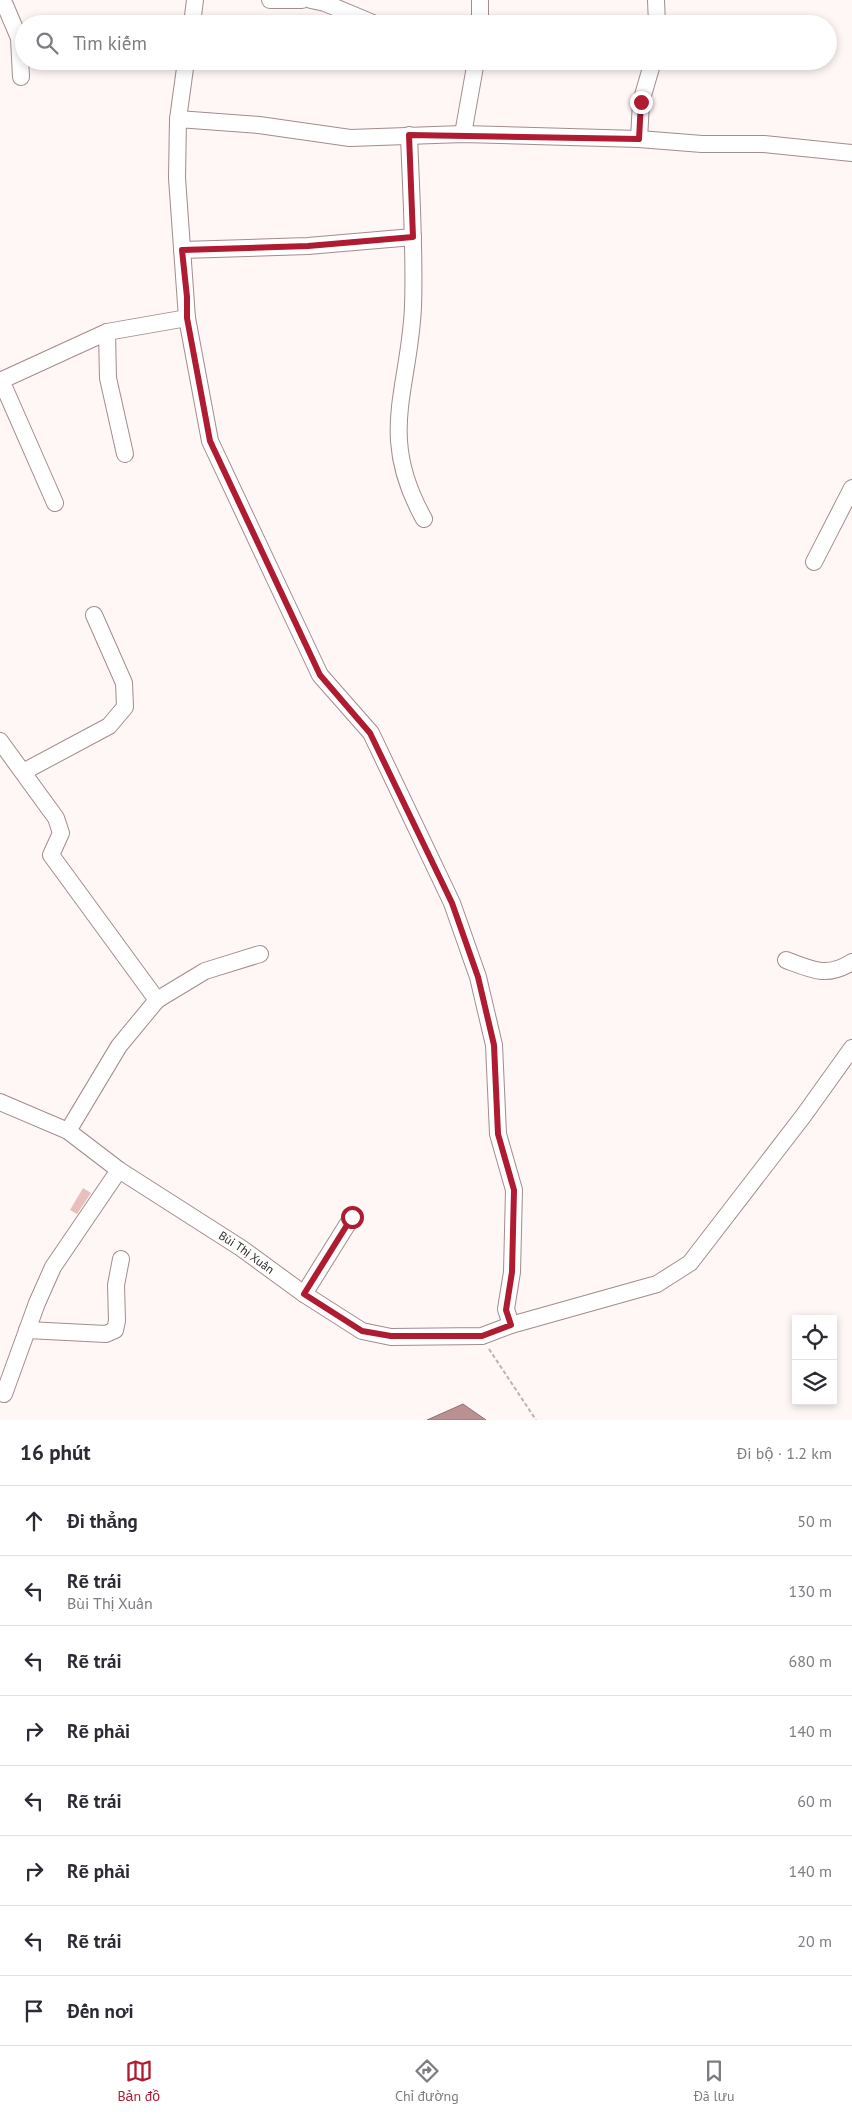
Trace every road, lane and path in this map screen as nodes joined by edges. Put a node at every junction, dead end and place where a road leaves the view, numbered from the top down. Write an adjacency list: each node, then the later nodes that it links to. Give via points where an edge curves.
1 (195, 0): 8 (street)
2 (270, 0): 3 (street)
3 (302, 0)
4 (311, 0): 9 (street)
5 (480, 0): 10 (street)
6 (656, 0): 11 (street)
7 (6, 5): 12 (street)
8 (193, 15)
9 (354, 15)
10 (480, 15)
11 (657, 15)
12 (15, 28)
13 (21, 70): 17 (street)
14 (185, 70): 18 (street)
15 (474, 70): 19 (street)
16 (650, 70): 21 (street, via 641,102)
17 (21, 77)
18 (178, 119): 20 (street, via 258,125 350,138); 24 (street, via 177,178)
19 (463, 134): 20 (street); 21 (street)
20 (409, 135): 23 (street)
21 (639, 139): 22 (street, via 764,144)
22 (852, 153)
23 (413, 237): 24 (street, via 308,246); 31 (street, via 411,328 398,422 406,484)
24 (182, 250): 25 (street)
25 (187, 318): 26 (street); 47 (street, via 210,441 320,675 370,733 452,903 478,977 494,1045 498,1134 514,1190 512,1272 506,1310)
26 (107, 332): 27 (street); 28 (street, via 108,378)
27 (1, 381): 30 (street)
28 (125, 454)
29 (852, 488): 32 (street)
30 (55, 503)
31 (424, 519)
32 (814, 562)
33 (94, 615): 35 (street, via 124,682 125,707 109,726)
34 (0, 741): 35 (street)
35 (22, 772): 39 (street, via 56,818 61,833 51,855)
36 (260, 954): 39 (street, via 205,971)
37 (786, 960): 38 (street, via 822,972 835,971)
38 (852, 962)
39 (157, 1000): 42 (street, via 119,1046)
40 (852, 1048): 47 (street, Bùi Thị Xuân, via 690,1263 657,1284)
41 (0, 1102): 42 (street, Bùi Thị Xuân)
42 (68, 1131): 43 (street, Bùi Thị Xuân)
43 (119, 1170): 46 (street, Bùi Thị Xuân, via 241,1248); 48 (street, via 53,1267)
44 (352, 1217): 46 (street)
45 (121, 1259): 48 (street, via 116,1285 115,1330 106,1334)
46 (304, 1294): 49 (street, Bùi Thị Xuân, via 362,1331 391,1336)
47 (511, 1325): 49 (street, Bùi Thị Xuân)
48 (28, 1330): 50 (street)
49 (482, 1336): 51 (path)
50 (4, 1394)
51 (536, 1420)

